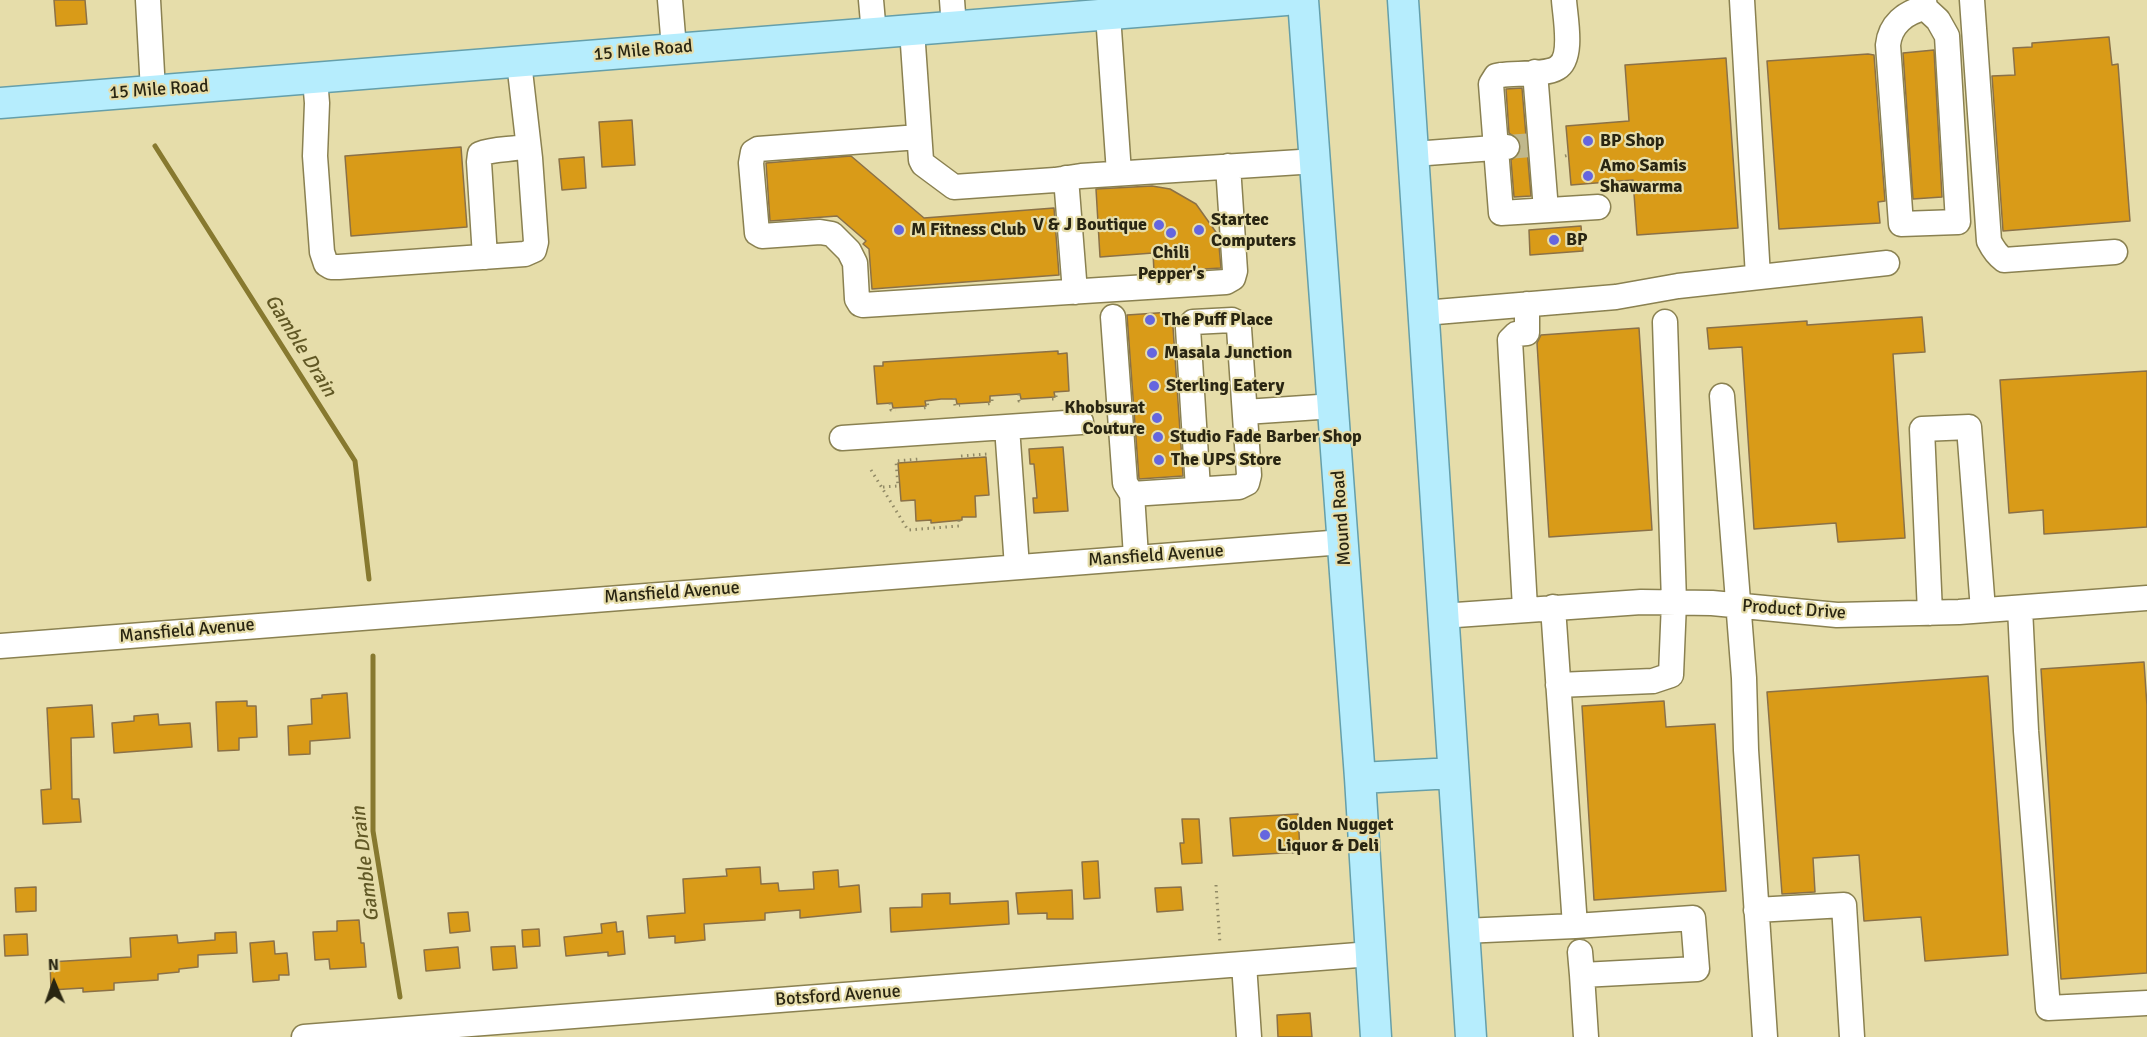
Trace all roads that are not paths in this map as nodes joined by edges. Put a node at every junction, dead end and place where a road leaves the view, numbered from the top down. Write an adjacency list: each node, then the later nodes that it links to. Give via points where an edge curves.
1 (148, 0): 19 (street)
2 (670, 0): 15 (street)
3 (871, 0): 14 (street)
4 (1286, 0): 12 (main road, 15 Mile Road)
5 (1303, 0): 25 (main road, Mound Road)
6 (1403, 0): 24 (main road)
7 (1564, 0): 17 (street, via 1567,56 1557,68)
8 (1742, 0): 34 (street)
9 (1972, 0): 31 (street, via 1989,241 1993,249 2004,260)
10 (1924, 4): 10 (street, via 1896,23 1888,45 1901,224 1958,222 1947,36)
11 (953, 13): 12 (main road, 15 Mile Road); 13 (main road, 15 Mile Road)
12 (1108, 15): 27 (street)
13 (912, 30): 14 (main road, 15 Mile Road); 21 (street)
14 (874, 34): 15 (main road, 15 Mile Road)
15 (674, 48): 16 (main road, 15 Mile Road)
16 (519, 62): 18 (main road, 15 Mile Road); 22 (street)
17 (1535, 72): 23 (street, via 1501,75 1493,80 1491,89); 30 (street, via 1537,144)
18 (315, 79): 19 (main road, 15 Mile Road); 32 (street, via 315,156 326,264 339,267)
19 (153, 91): 20 (main road, 15 Mile Road)
20 (0, 103)
21 (919, 137): 28 (street, via 923,164 954,187); 35 (street, via 758,149 751,157 757,233 832,234 853,257 857,299 863,305)
22 (528, 146): 32 (street, via 480,154); 32 (street, via 536,247 530,253)
23 (1501, 148): 24 (street); 30 (street, via 1501,213)
24 (1414, 154): 37 (main road)
25 (1316, 161): 26 (street); 41 (main road, Mound Road)
26 (1228, 166): 27 (street); 35 (street, via 1233,278 1226,282)
27 (1119, 173): 28 (street)
28 (1066, 178): 35 (street)
29 (1598, 207): 30 (street)
30 (1546, 210)
31 (2115, 252)
32 (485, 256)
33 (1887, 263): 34 (street)
34 (1758, 277): 36 (street, via 1616,297)
35 (1075, 292)
36 (1527, 304): 37 (street); 55 (street, via 1527,333 1516,334 1510,340)
37 (1424, 313): 59 (main road)
38 (1113, 317): 47 (street, via 1125,483)
39 (1665, 322): 52 (street)
40 (1722, 396): 53 (street)
41 (1334, 406): 42 (street); 48 (main road, Mound Road)
42 (1245, 412): 46 (street, via 1247,483); 46 (street, via 1238,325 1228,320 1190,324)
43 (1081, 422): 44 (street)
44 (1007, 427): 45 (street); 50 (street)
45 (842, 438)
46 (1198, 489): 47 (street)
47 (1132, 494): 49 (street)
48 (1344, 542): 49 (street, Mansfield Avenue); 63 (main road, Mound Road)
49 (1136, 557): 50 (street, Mansfield Avenue)
50 (1017, 567): 60 (street, Mansfield Avenue)
51 (2147, 598): 56 (street, Product Drive)
52 (1674, 602): 53 (street, Product Drive); 54 (street, Product Drive); 61 (street, via 1671,675 1653,681)
53 (1739, 606): 58 (street, Product Drive, via 1837,615); 64 (street)
54 (1553, 607): 55 (street, Product Drive); 61 (street)
55 (1525, 608): 59 (street, Product Drive)
56 (2020, 608): 57 (street, Product Drive); 69 (street, via 2048,1008)
57 (1983, 610): 58 (street, Product Drive); 58 (street, via 1969,427 1922,429)
58 (1930, 613)
59 (1442, 615): 62 (main road)
60 (0, 646)
61 (1558, 685): 65 (street)
62 (1453, 773): 63 (main road); 66 (main road)
63 (1360, 778): 67 (main road, Mound Road)
64 (1756, 910): 75 (street); 76 (street, via 1844,905)
65 (1575, 926): 66 (street); 74 (street, via 1693,918 1697,969 1581,964)
66 (1463, 931): 73 (main road)
67 (1371, 954): 68 (street, Botsford Avenue); 72 (main road, Mound Road)
68 (1244, 964): 70 (street, Botsford Avenue); 71 (street)
69 (2147, 1002)
70 (304, 1037)
71 (1249, 1037)
72 (1376, 1037)
73 (1471, 1037)
74 (1586, 1037)
75 (1765, 1037)
76 (1852, 1037)

